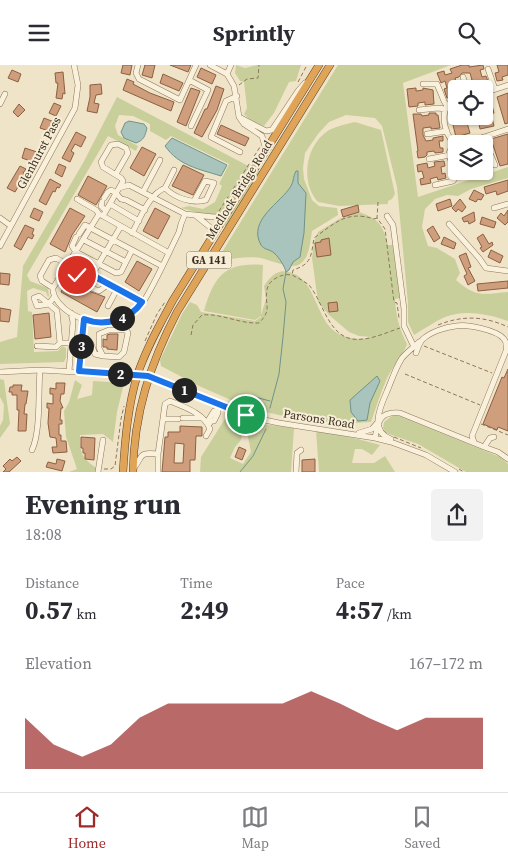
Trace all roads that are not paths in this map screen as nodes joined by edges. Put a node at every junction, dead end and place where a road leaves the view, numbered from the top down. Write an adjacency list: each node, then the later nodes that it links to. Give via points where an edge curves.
1 (74, 65): 58 (street, Glenhurst Pass, via 78,85 75,109)
2 (138, 65): 12 (street, via 136,73 139,79 180,100)
3 (196, 65): 12 (street)
4 (210, 65): 9 (street)
5 (231, 65): 9 (street)
6 (320, 65): 11 (highway, Medlock Bridge Road / GA 141)
7 (330, 65): 98 (highway, Medlock Bridge Road / GA 141, via 177,312)
8 (488, 69): 16 (street)
9 (228, 74): 18 (street)
10 (463, 77): 13 (street)
11 (311, 79): 22 (street, Medlock Bridge Road, via 298,91 272,130 266,132); 29 (highway, Medlock Bridge Road / GA 141)
12 (189, 80): 23 (street, via 208,90)
13 (464, 80)
14 (423, 84): 20 (street, via 437,84)
15 (508, 85): 16 (street)
16 (495, 89)
17 (5, 95): 19 (street)
18 (237, 96): 22 (street); 30 (street, via 226,101 211,137)
19 (0, 104)
20 (446, 107): 21 (street); 25 (street)
21 (419, 110)
22 (239, 117): 29 (street, via 262,136)
23 (192, 126)
24 (508, 129): 28 (street)
25 (447, 131): 26 (street); 27 (street)
26 (427, 134)
27 (450, 135)
28 (489, 135)
29 (266, 150): 53 (highway, Medlock Bridge Road / GA 141)
30 (240, 152)
31 (448, 155): 32 (street)
32 (428, 159)
33 (493, 160): 35 (street)
34 (160, 161): 42 (street)
35 (495, 165)
36 (174, 170): 40 (street)
37 (116, 174): 37 (street, via 102,167 101,162 111,145 118,144 128,153); 41 (street, via 123,181)
38 (453, 180): 39 (street)
39 (435, 185)
40 (165, 188): 43 (street); 45 (street, via 171,194)
41 (118, 190): 42 (street, via 129,185); 46 (street); 49 (street, via 121,199); 50 (street, via 111,190 103,200)
42 (143, 192): 43 (street)
43 (152, 197): 49 (street); 51 (street)
44 (77, 199): 50 (street)
45 (194, 201): 45 (street, via 206,200 214,183 205,181)
46 (110, 204): 50 (street); 56 (street)
47 (508, 204): 48 (street)
48 (494, 208)
49 (145, 210): 56 (street)
50 (103, 214): 59 (street); 60 (street)
51 (185, 214): 52 (street); 69 (street)
52 (195, 215): 53 (street); 61 (street)
53 (225, 216): 61 (highway, Medlock Bridge Road / GA 141)
54 (387, 216): 91 (street, via 393,225 404,326)
55 (0, 218): 58 (street)
56 (139, 221): 62 (street)
57 (449, 224): 75 (street, via 486,269)
58 (11, 226): 65 (street, Glenhurst Pass)
59 (120, 226): 62 (street); 63 (street)
60 (91, 227): 63 (street); 64 (street); 68 (street, via 86,225 78,235 72,246)
61 (216, 232): 97 (highway, Medlock Bridge Road / GA 141, via 156,330)
62 (132, 233): 69 (street)
63 (113, 239): 66 (street); 67 (street)
64 (84, 240): 67 (street); 68 (street)
65 (0, 246)
66 (132, 250): 70 (street); 73 (street)
67 (106, 251): 70 (street); 72 (street)
68 (76, 252): 71 (street); 72 (street)
69 (169, 253): 73 (street)
70 (126, 262): 72 (street, via 121,272 116,273)
71 (69, 264): 74 (street); 78 (street); 78 (street, via 56,258 50,260 40,276)
72 (98, 264): 76 (street)
73 (162, 265): 81 (street)
74 (77, 267): 76 (street); 77 (street, via 79,281 87,286 100,291)
75 (508, 271)
76 (92, 275): 77 (street)
77 (109, 284): 79 (street)
78 (53, 288): 80 (street)
79 (117, 289): 81 (street); 82 (street)
80 (54, 297): 83 (street); 88 (street, via 49,304 57,311)
81 (142, 302): 85 (street, via 128,316)
82 (108, 306)
83 (71, 313): 84 (street); 89 (street)
84 (84, 319): 85 (street, via 110,322); 87 (street)
85 (120, 319): 86 (street)
86 (126, 330): 92 (street, via 124,352 119,357); 92 (street, via 109,330 99,335)
87 (81, 342): 89 (street); 92 (street, via 91,344 94,354); 95 (street)
88 (60, 343): 89 (street); 90 (street, via 56,347)
89 (71, 343): 94 (street)
90 (38, 346)
91 (418, 346): 104 (street, via 403,357 396,368 378,413); 107 (street, via 437,331 459,325 480,328 505,340 506,351)
92 (103, 356)
93 (40, 369): 94 (street, Parsons Road); 96 (street, Parsons Road); 115 (street)
94 (69, 371): 95 (street, Parsons Road)
95 (79, 371): 97 (street, Parsons Road)
96 (0, 372)
97 (137, 375): 98 (street, Parsons Road); 122 (highway, Medlock Bridge Road / GA 141)
98 (148, 376): 100 (street, Parsons Road); 120 (highway, Medlock Bridge Road / GA 141, via 138,422)
99 (395, 404): 101 (street)
100 (219, 408): 105 (street, via 214,421); 106 (street, Parsons Road, via 279,423)
101 (392, 412): 104 (street); 111 (street)
102 (202, 418): 103 (street); 103 (street, via 170,401 165,404); 105 (street)
103 (163, 419): 118 (street)
104 (378, 422): 106 (street, via 372,429); 110 (street); 117 (street, via 385,437 413,447)
105 (209, 423): 108 (street)
106 (351, 434): 110 (street, Parsons Road)
107 (472, 435): 111 (street); 113 (street)
108 (206, 436)
109 (494, 437): 114 (street)
110 (375, 438): 117 (street, Parsons Road)
111 (464, 438): 113 (street)
112 (103, 439): 121 (street)
113 (474, 442): 114 (street)
114 (484, 447): 119 (street)
115 (32, 450)
116 (301, 450): 124 (street, via 297,453)
117 (420, 453): 125 (street, Parsons Road)
118 (158, 454): 120 (street, via 141,456); 123 (street)
119 (508, 459)
120 (133, 471)
121 (98, 472)
122 (123, 472)
123 (158, 472)
124 (296, 472)
125 (455, 472)

